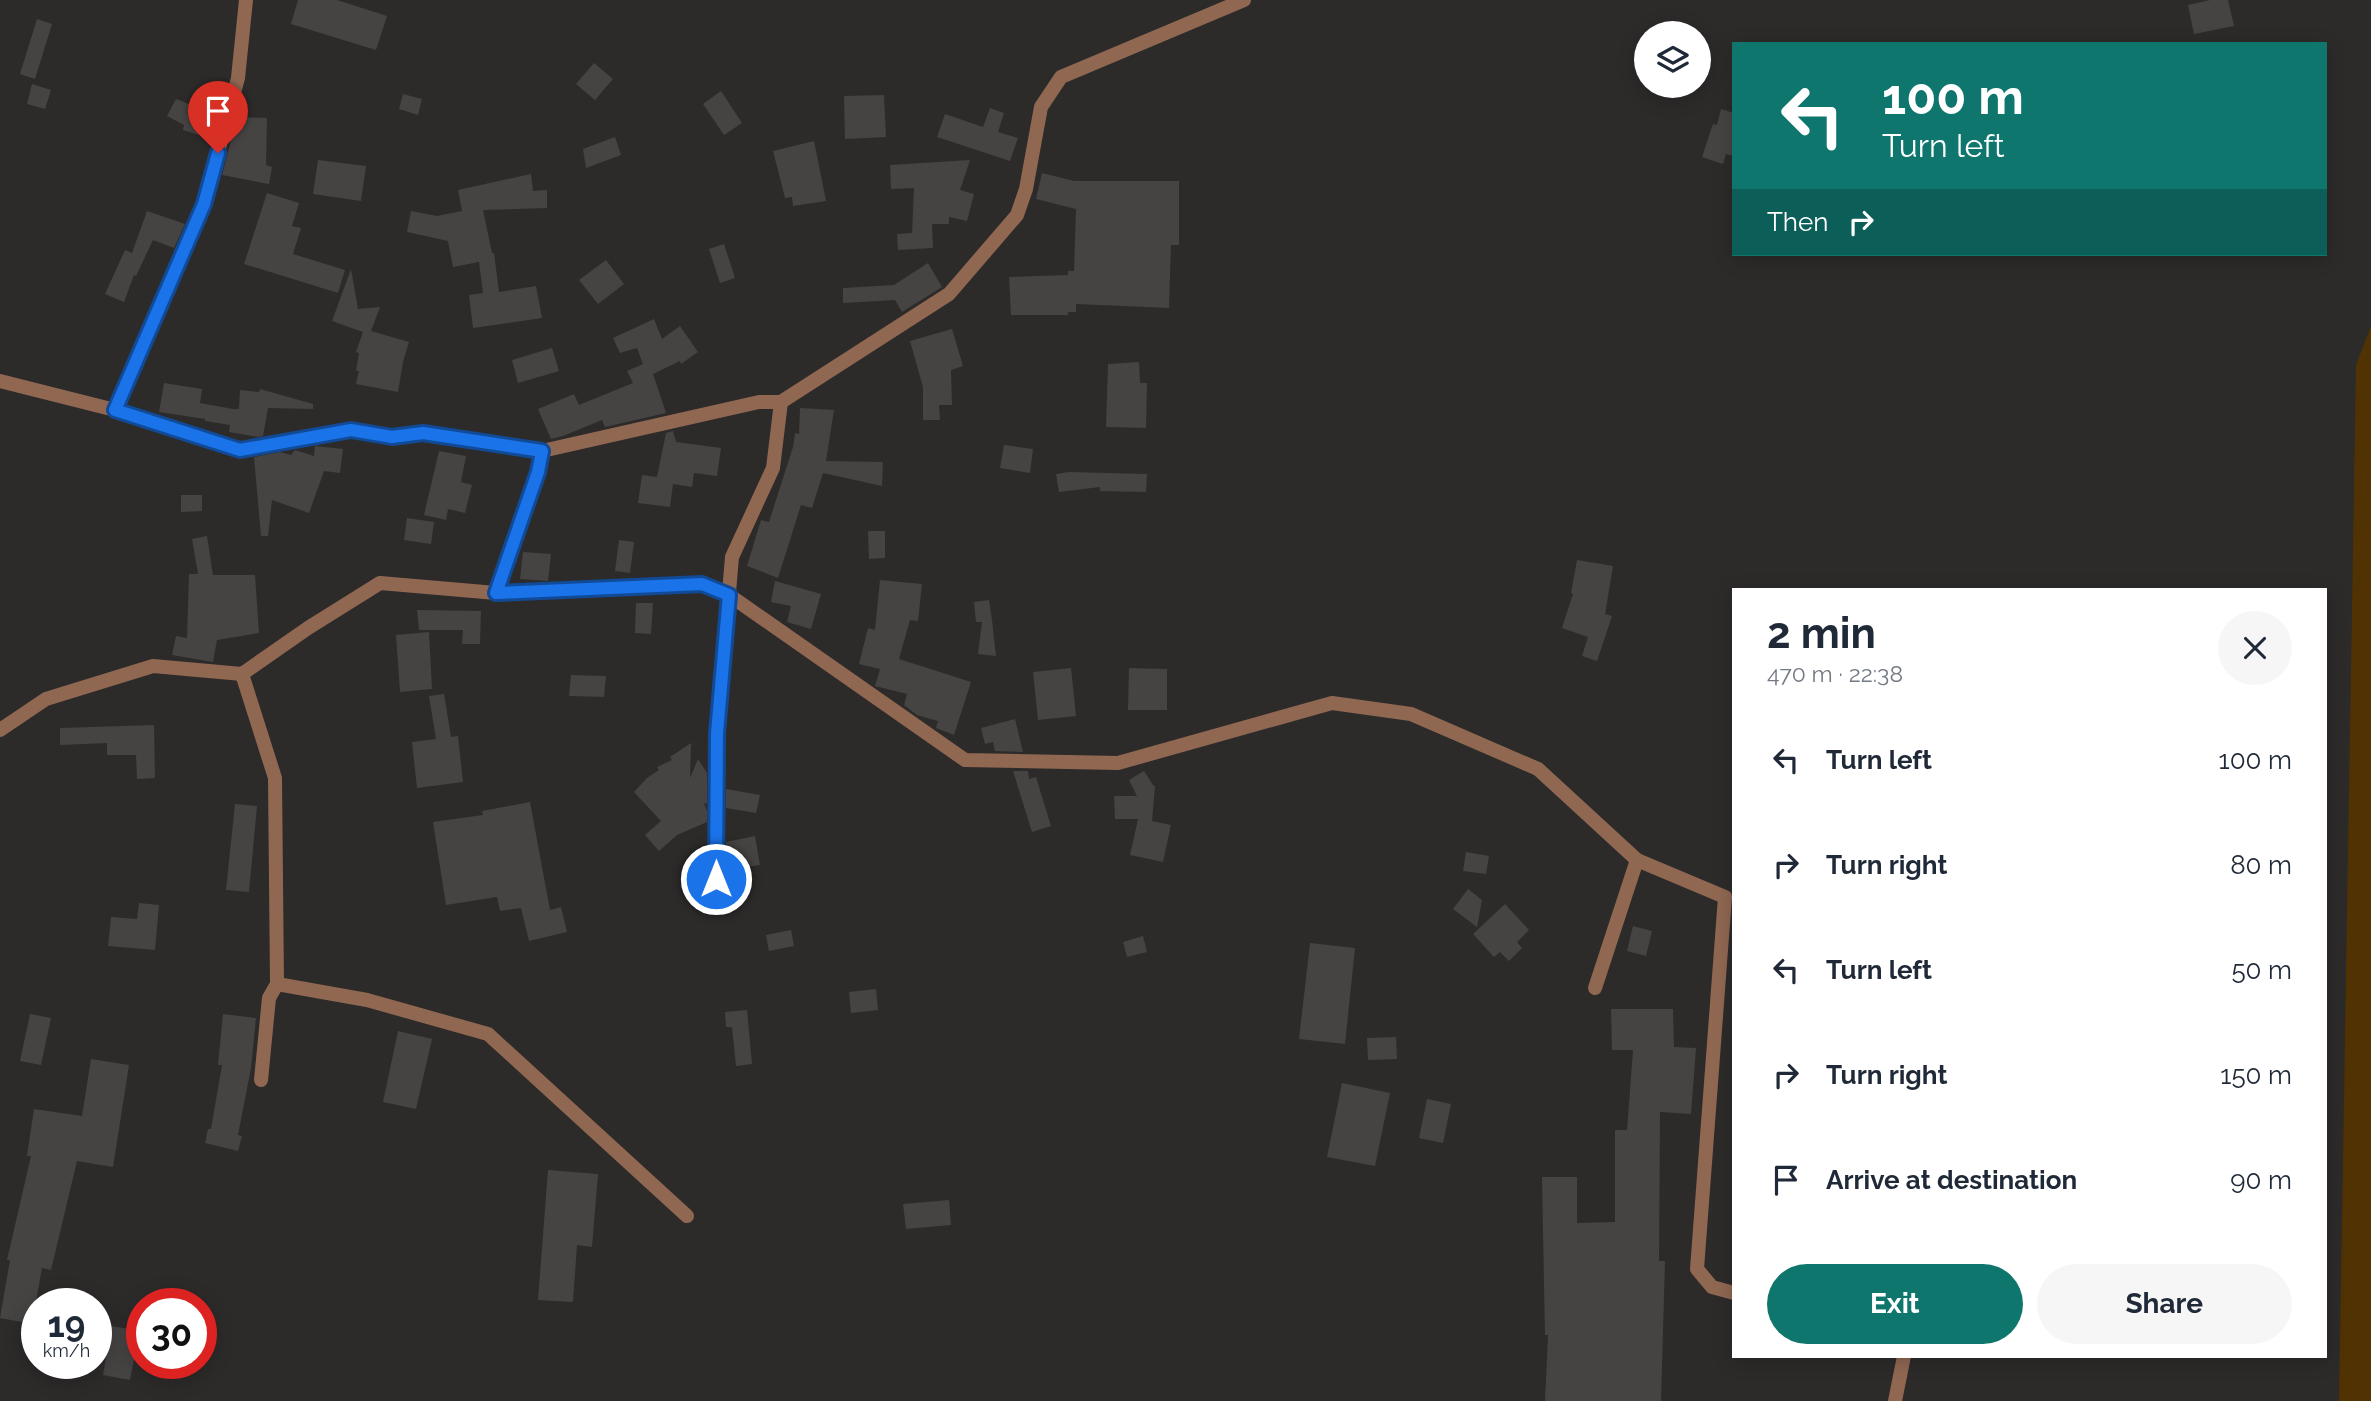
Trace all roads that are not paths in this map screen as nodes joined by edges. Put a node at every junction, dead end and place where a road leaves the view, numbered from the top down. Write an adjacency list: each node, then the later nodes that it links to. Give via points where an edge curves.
1 (246, 0): 5 (street, via 238,78 204,204)
2 (1244, 0): 4 (street, via 1060,77 1041,107 1017,215 949,293)
3 (0, 381): 5 (street)
4 (781, 402): 6 (street, via 759,402); 8 (street, via 774,468 732,557)
5 (115, 410): 6 (street, via 240,450 351,430 392,437 423,433)
6 (542, 451): 7 (street)
7 (496, 593): 8 (street, via 702,584); 9 (street, via 380,583)
8 (729, 595): 11 (street, via 965,760 1118,763 1332,703 1411,714 1538,768); 12 (street, via 717,733)
9 (242, 674): 10 (street, via 153,666 46,699); 13 (street, via 275,778)
10 (0, 730)
11 (1637, 860): 14 (street); 17 (street, via 1725,897 1696,1269 1712,1287)
12 (716, 879)
13 (277, 984): 15 (street, via 269,998); 16 (street, via 367,1000 488,1034)
14 (1595, 988)
15 (261, 1080)
16 (687, 1216)
17 (1732, 1292)
18 (1904, 1358): 19 (street)
19 (1895, 1401)

